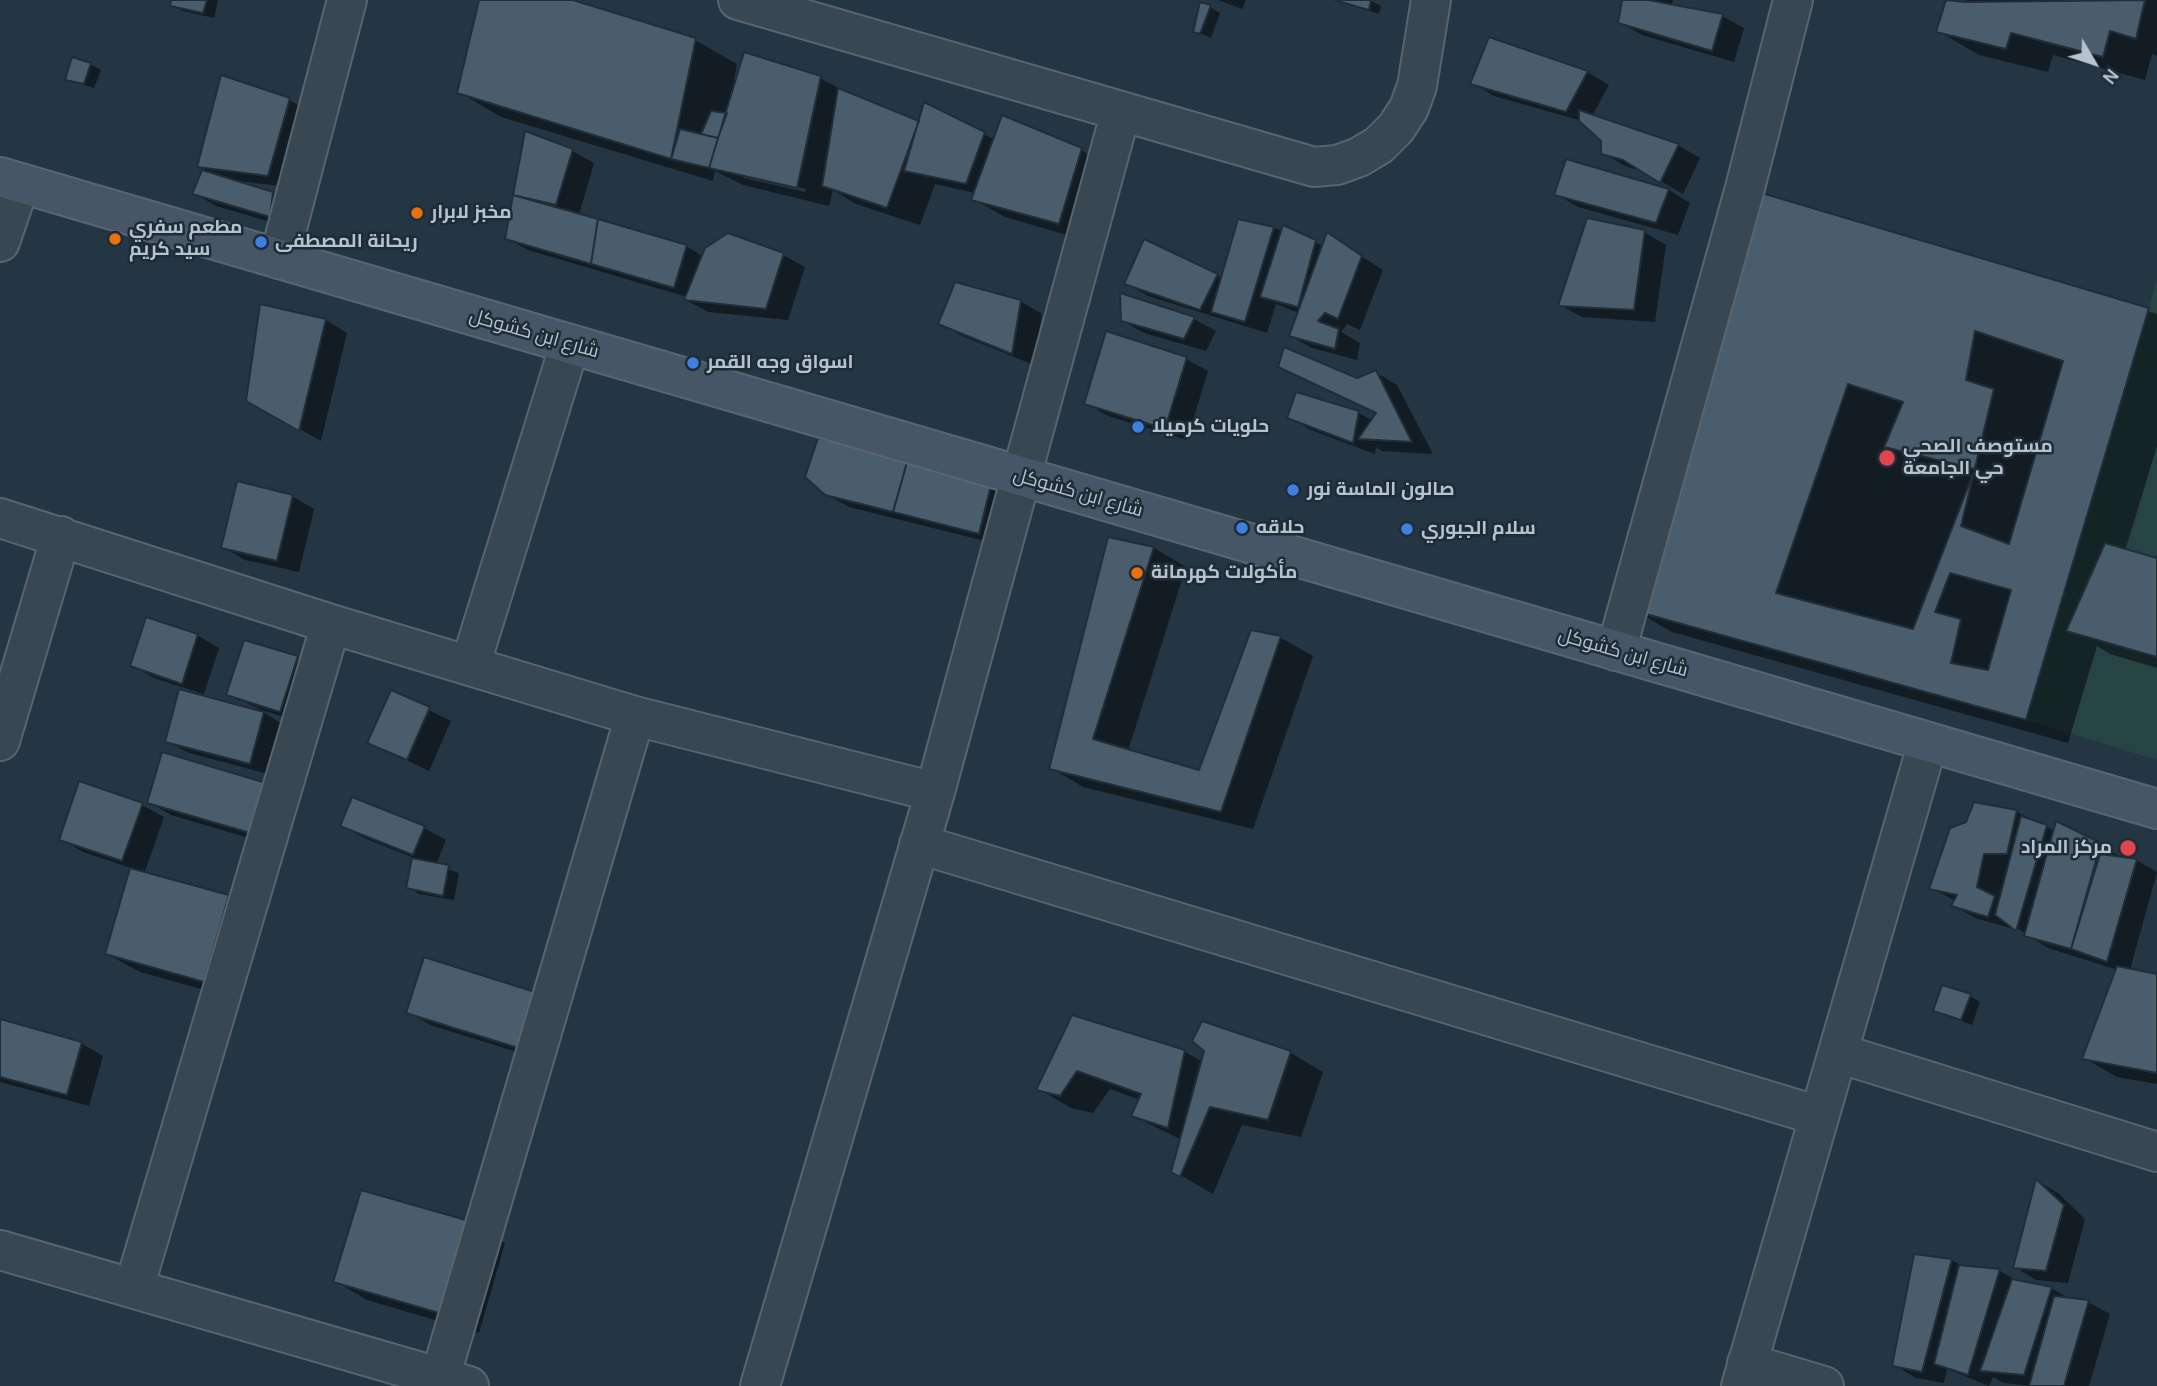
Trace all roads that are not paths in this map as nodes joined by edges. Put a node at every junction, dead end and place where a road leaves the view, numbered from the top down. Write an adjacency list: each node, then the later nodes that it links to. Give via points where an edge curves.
1 (347, 0): 9 (street)
2 (738, 0): 5 (street)
3 (1431, 0): 6 (street, via 1409,108 1379,145 1337,165 1314,167)
4 (1793, 0): 15 (street)
5 (784, 6): 6 (street)
6 (1121, 111): 11 (street)
7 (10, 180): 8 (street); 9 (street, شارع ابن كشوكل)
8 (0, 242)
9 (279, 259): 10 (street, شارع ابن كشوكل)
10 (570, 344): 11 (street, شارع ابن كشوكل); 16 (street)
11 (1021, 476): 15 (street, شارع ابن كشوكل); 20 (street)
12 (0, 518): 13 (street)
13 (61, 536): 14 (street); 18 (street)
14 (331, 624): 16 (street); 27 (street)
15 (1616, 651): 19 (street, شارع ابن كشوكل)
16 (470, 666): 17 (street)
17 (635, 716): 20 (street); 29 (street)
18 (0, 741)
19 (1928, 742): 21 (street, شارع ابن كشوكل); 23 (street)
20 (934, 792): 22 (street)
21 (2157, 809)
22 (919, 844): 24 (street); 30 (street)
23 (1838, 1053): 24 (street); 25 (street)
24 (1819, 1116): 28 (street)
25 (2157, 1152)
26 (0, 1251): 27 (street)
27 (134, 1287): 29 (street)
28 (1744, 1375): 31 (street)
29 (454, 1382)
30 (760, 1386)
31 (1824, 1386)

